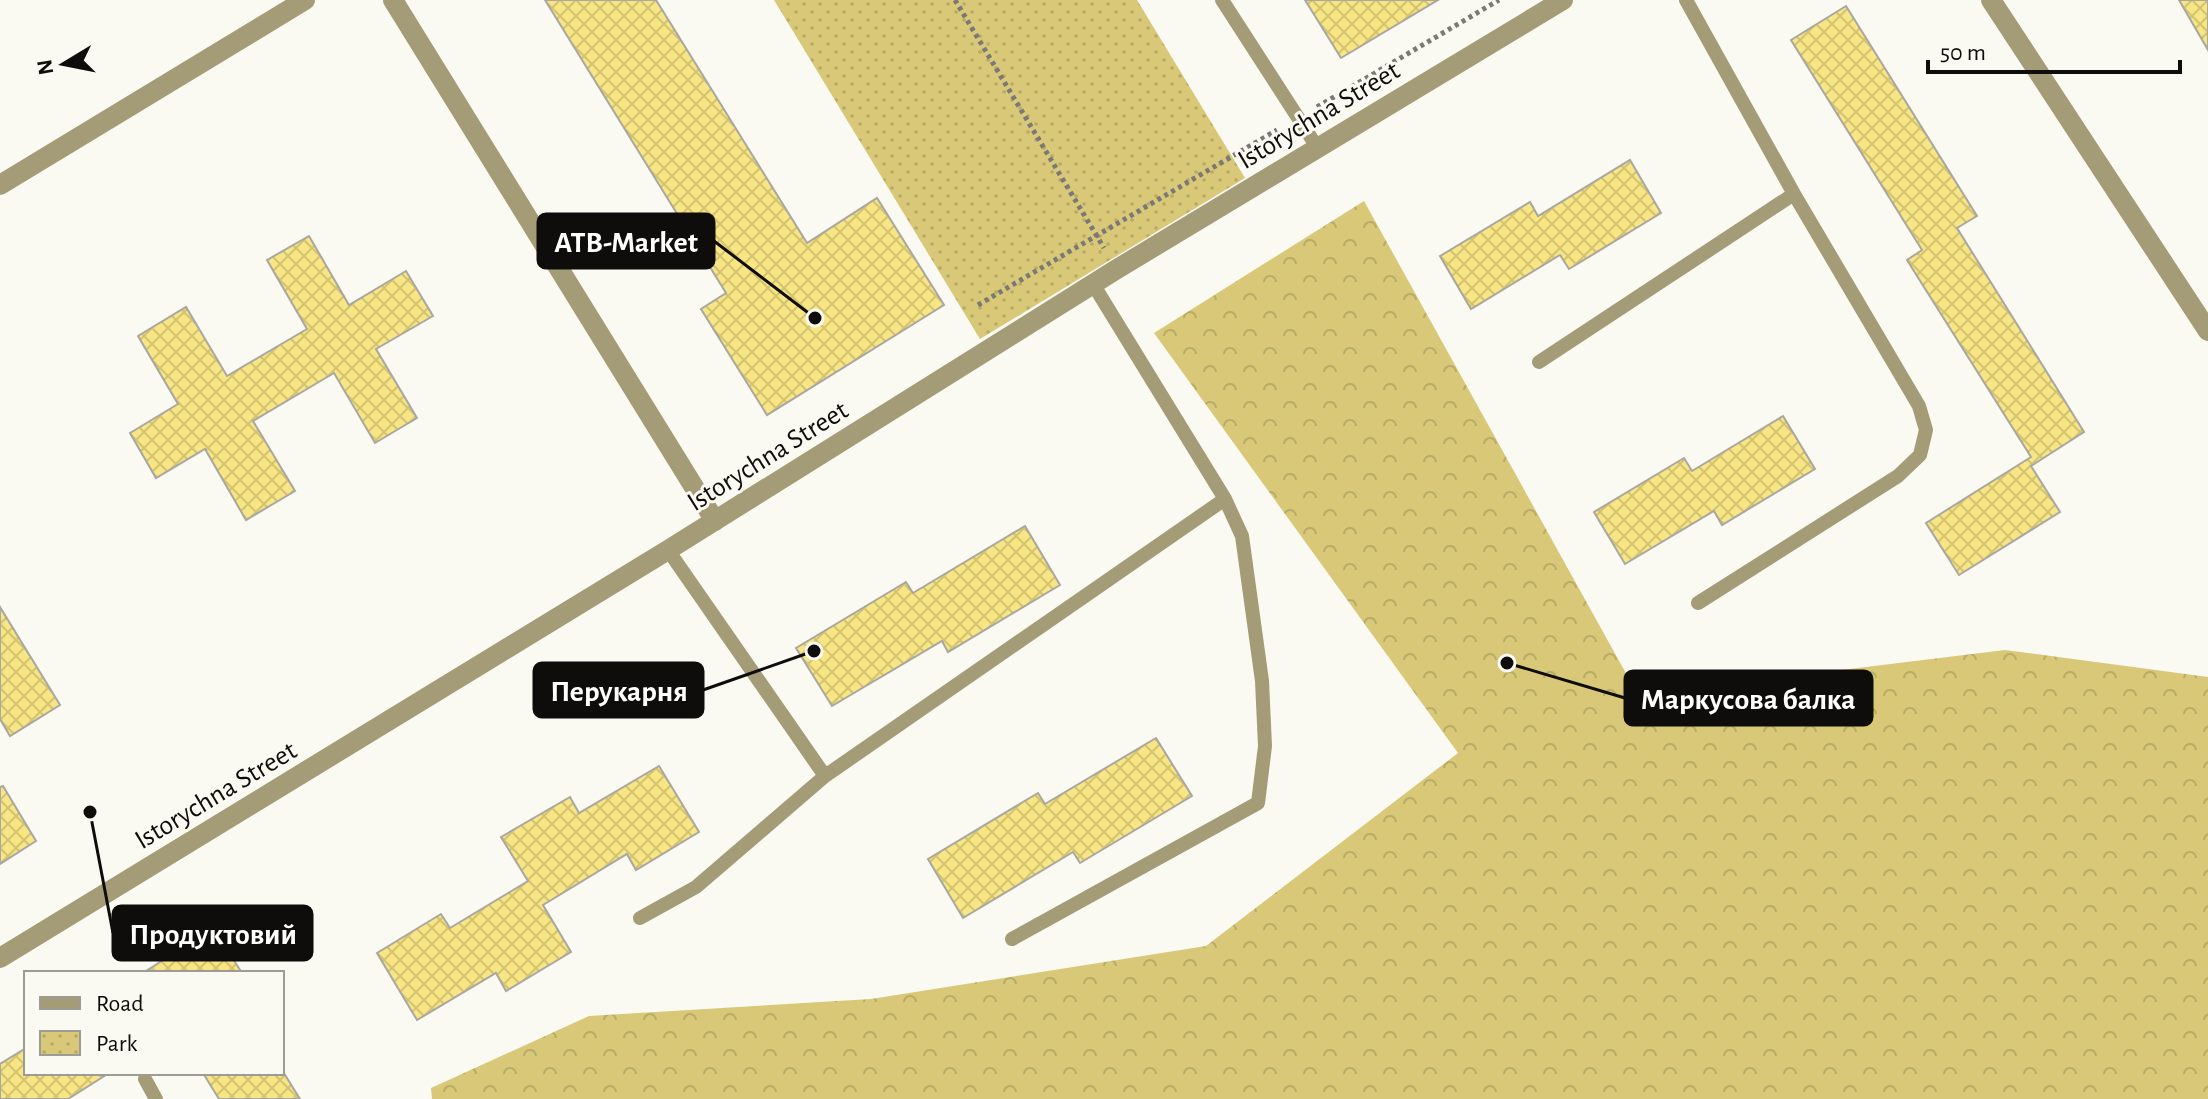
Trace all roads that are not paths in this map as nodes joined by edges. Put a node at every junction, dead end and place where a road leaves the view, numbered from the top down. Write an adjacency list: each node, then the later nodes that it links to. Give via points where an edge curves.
1 (305, 0): 8 (street)
2 (393, 0): 14 (street)
3 (1222, 0): 7 (lane)
4 (1563, 0): 7 (street, Istorychna Street)
5 (1686, 0): 9 (lane)
6 (1991, 0): 11 (street)
7 (1317, 147): 10 (street, Istorychna Street)
8 (0, 185)
9 (1794, 194): 12 (lane); 16 (lane, via 1910,388 1926,430 1920,455 1898,476)
10 (1093, 284): 13 (lane); 14 (street, Istorychna Street)
11 (2208, 331)
12 (1539, 362)
13 (1225, 499): 17 (lane); 19 (lane, via 1242,536 1262,681 1265,746 1258,803)
14 (715, 521): 15 (street, Istorychna Street)
15 (668, 550): 17 (lane); 20 (street, Istorychna Street)
16 (1698, 603)
17 (825, 776): 18 (lane, via 696,887)
18 (640, 918)
19 (1012, 939)
20 (0, 958)
21 (145, 1079): 22 (lane)
22 (156, 1099)

